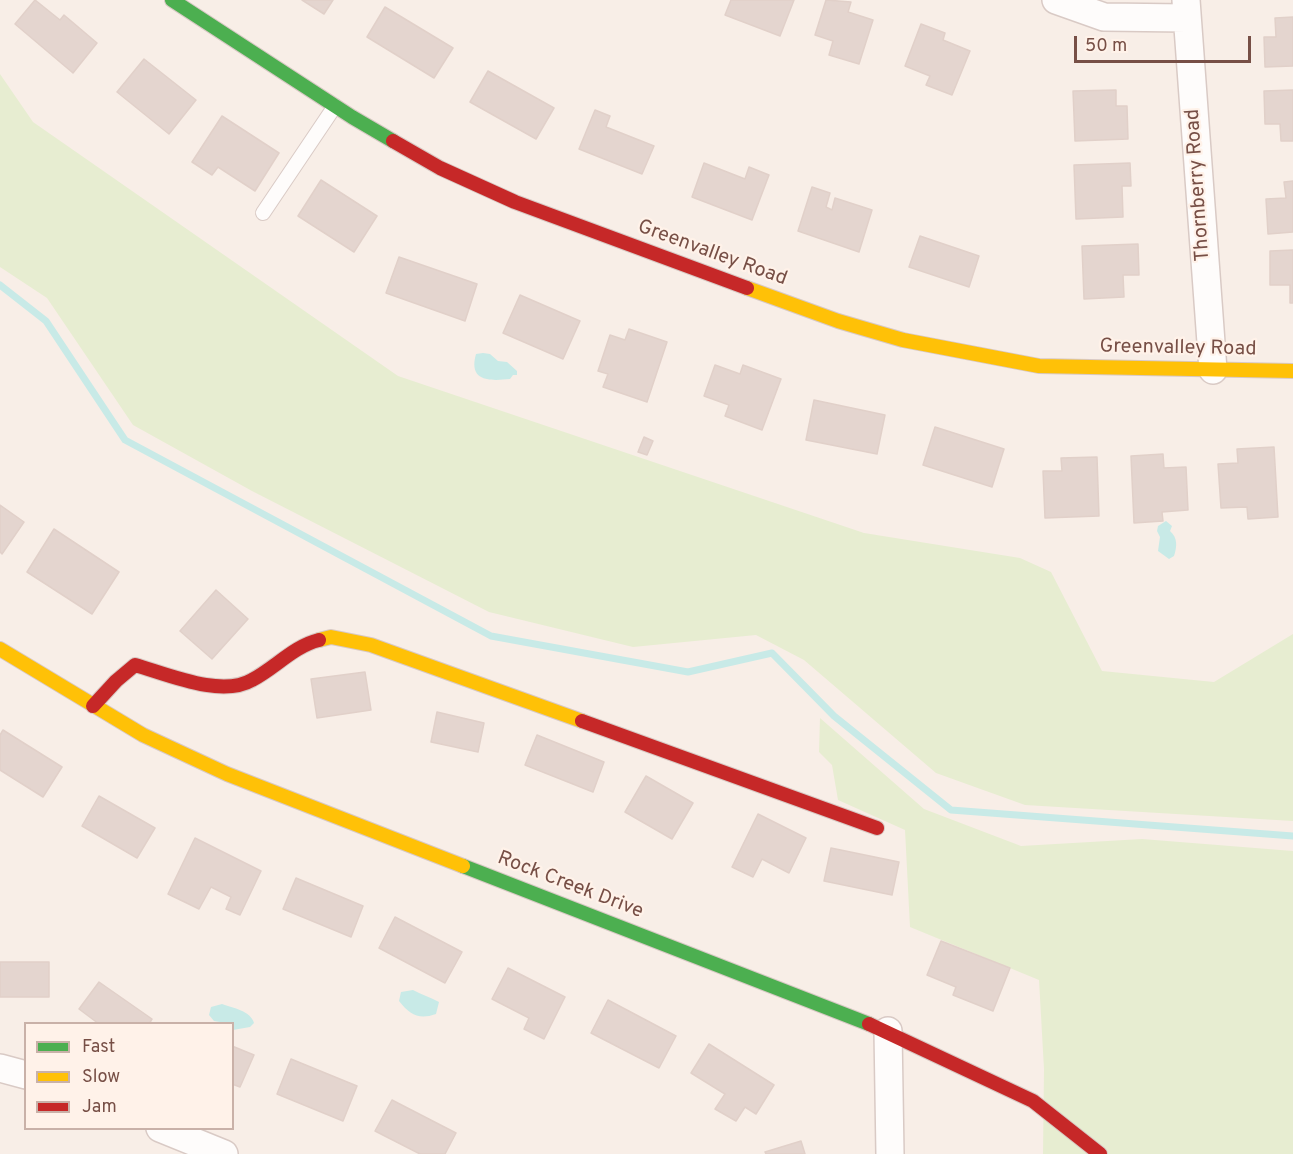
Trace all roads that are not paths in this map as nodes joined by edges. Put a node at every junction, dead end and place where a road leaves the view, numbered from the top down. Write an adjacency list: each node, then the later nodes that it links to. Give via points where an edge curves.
1 (172, 0): 4 (street, Greenvalley Road)
2 (1056, 0): 3 (street, via 1104,17)
3 (1186, 9): 6 (street, Thornberry Road)
4 (335, 106): 5 (lane); 6 (street, Greenvalley Road, via 440,168 515,202 838,321 903,340 1039,366)
5 (263, 213)
6 (1213, 370): 7 (street, Greenvalley Road)
7 (1293, 371)
8 (0, 649): 9 (street, Rock Creek Drive)
9 (93, 706): 10 (street, via 135,665 206,685 234,687 251,681 307,643 331,637 371,645); 11 (street, Rock Creek Drive, via 143,735 227,774)
10 (877, 828)
11 (888, 1031): 17 (street); 18 (street, Rock Creek Drive, via 1034,1101)
12 (0, 1068): 13 (street)
13 (24, 1074)
14 (164, 1130): 15 (street)
15 (197, 1149): 16 (street)
16 (224, 1154)
17 (890, 1154)
18 (1100, 1154)

